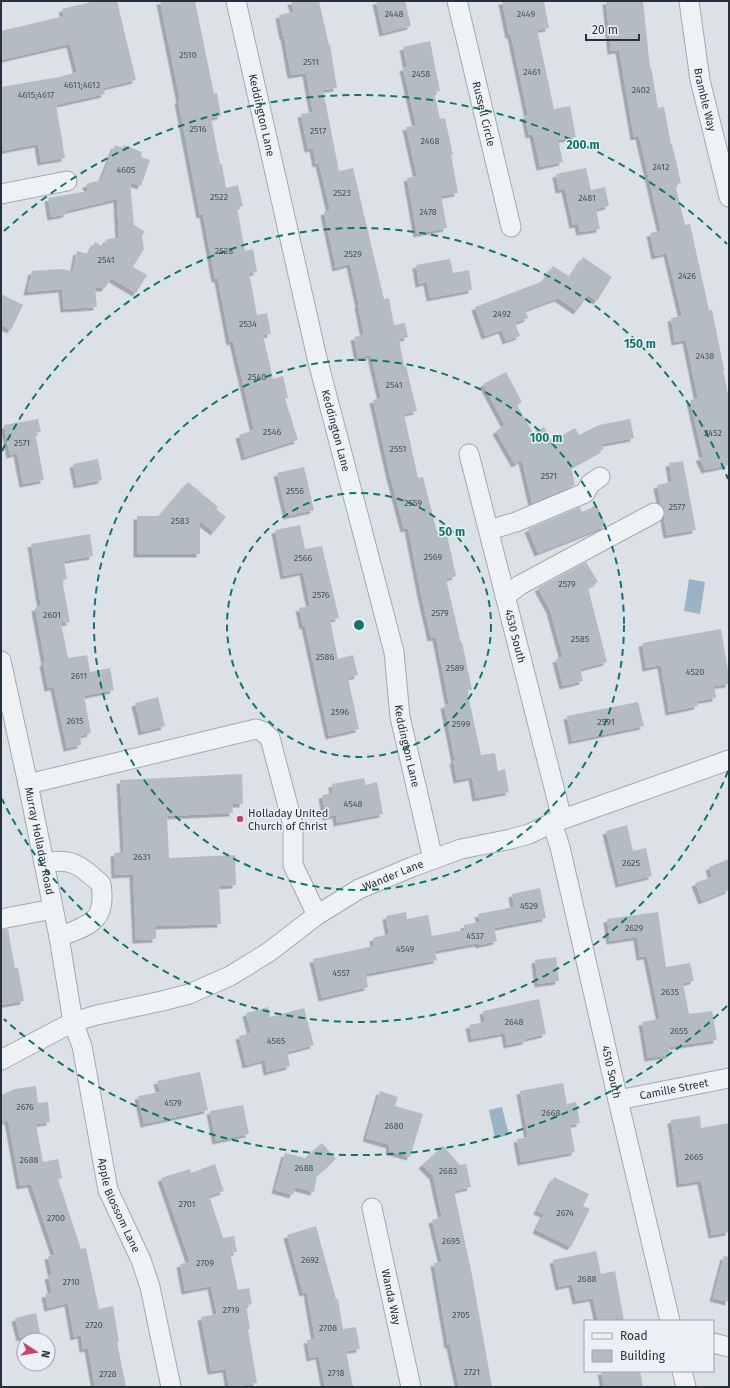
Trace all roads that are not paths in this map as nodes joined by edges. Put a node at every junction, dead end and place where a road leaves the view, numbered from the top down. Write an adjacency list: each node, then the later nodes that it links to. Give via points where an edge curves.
1 (236, 1): 18 (street, Keddington Lane, via 317,358 394,652 400,717)
2 (457, 1): 8 (street, Russell Circle)
3 (689, 1): 4 (street, Bramble Way, via 700,80)
4 (725, 156): 7 (street, Bramble Way)
5 (68, 182): 6 (street)
6 (1, 194)
7 (729, 197)
8 (511, 227)
9 (469, 454): 12 (street, 4530 South)
10 (600, 477): 12 (street, via 590,484 585,493 516,522)
11 (654, 514): 13 (street, via 520,585)
12 (489, 530): 13 (street, 4530 South)
13 (506, 596): 17 (street, 4530 South)
14 (1, 661): 16 (street, Murray Holladay Road)
15 (729, 760): 17 (street, Wander Lane)
16 (28, 784): 19 (street, Murray Holladay Road); 20 (street, via 256,730 262,731 270,738 293,825 293,865)
17 (557, 821): 18 (street, Wander Lane, via 529,834 461,849); 27 (street, 4510 South, via 560,847)
18 (433, 859): 20 (street, Wander Lane)
19 (44, 863): 21 (street, Murray Holladay Road); 23 (street, via 58,860 73,863 101,884 103,899 99,914 89,924)
20 (314, 907): 24 (street, Wander Lane, via 269,952 210,985 189,994)
21 (54, 909): 22 (street); 23 (street, Murray Holladay Road)
22 (1, 919)
23 (59, 937): 24 (street, Murray Holladay Road)
24 (73, 1022): 25 (street, Wander Lane); 33 (street, Apple Blossom Lane, via 82,1046 108,1190 141,1260 150,1287)
25 (1, 1060)
26 (729, 1078): 27 (street, Camille Street)
27 (618, 1100): 29 (street, 4510 South)
28 (372, 1208): 34 (street, Wanda Way)
29 (670, 1320)
30 (714, 1343): 31 (street)
31 (729, 1347)
32 (682, 1372): 35 (street)
33 (171, 1387)
34 (411, 1387)
35 (686, 1387)

